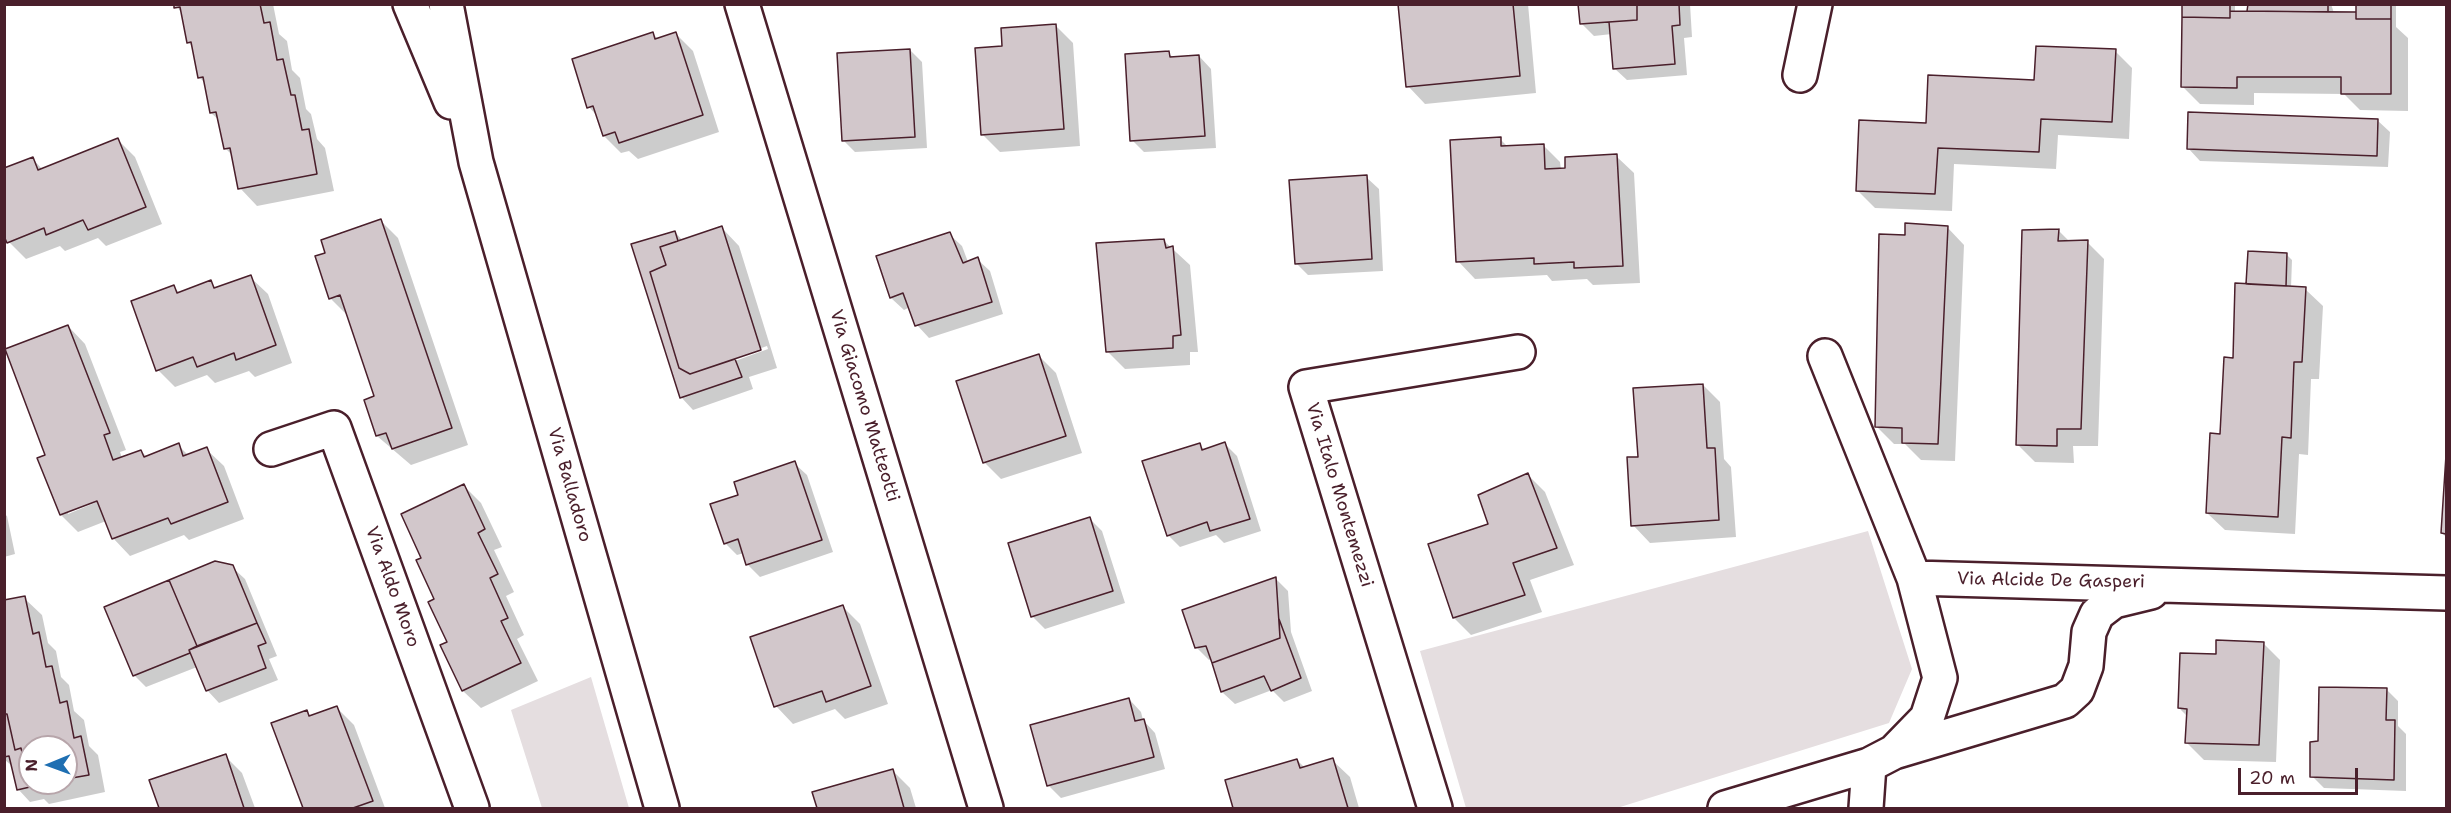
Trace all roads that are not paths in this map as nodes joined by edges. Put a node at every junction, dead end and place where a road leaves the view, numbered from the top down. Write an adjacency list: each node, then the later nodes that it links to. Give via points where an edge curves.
1 (410, 4): 6 (street, Via Balladoro)
2 (446, 4): 6 (street, Via Balladoro)
3 (742, 4): 16 (street, Via Giacomo Matteotti)
4 (1815, 4): 5 (street)
5 (1800, 75)
6 (476, 162): 15 (street, Via Balladoro)
7 (1518, 352): 17 (street, Via Italo Montemezzi, via 1306,387)
8 (1825, 356): 10 (street, Via Alcide De Gasperi)
9 (271, 449): 14 (street, Via Aldo Moro, via 334,428)
10 (1914, 578): 11 (street, Via Alcide De Gasperi); 13 (street, Via Alcide De Gasperi, via 1940,678 1927,718)
11 (2188, 584): 12 (street, Via Alcide De Gasperi); 13 (street, Via Alcide De Gasperi, via 2114,601 2097,614 2089,632 2086,666 2077,690 2065,701)
12 (2446, 593)
13 (1881, 758): 18 (street, Via Alcide De Gasperi); 19 (street)
14 (472, 808)
15 (662, 808)
16 (986, 808)
17 (1435, 808)
18 (1725, 808)
19 (1866, 808)

